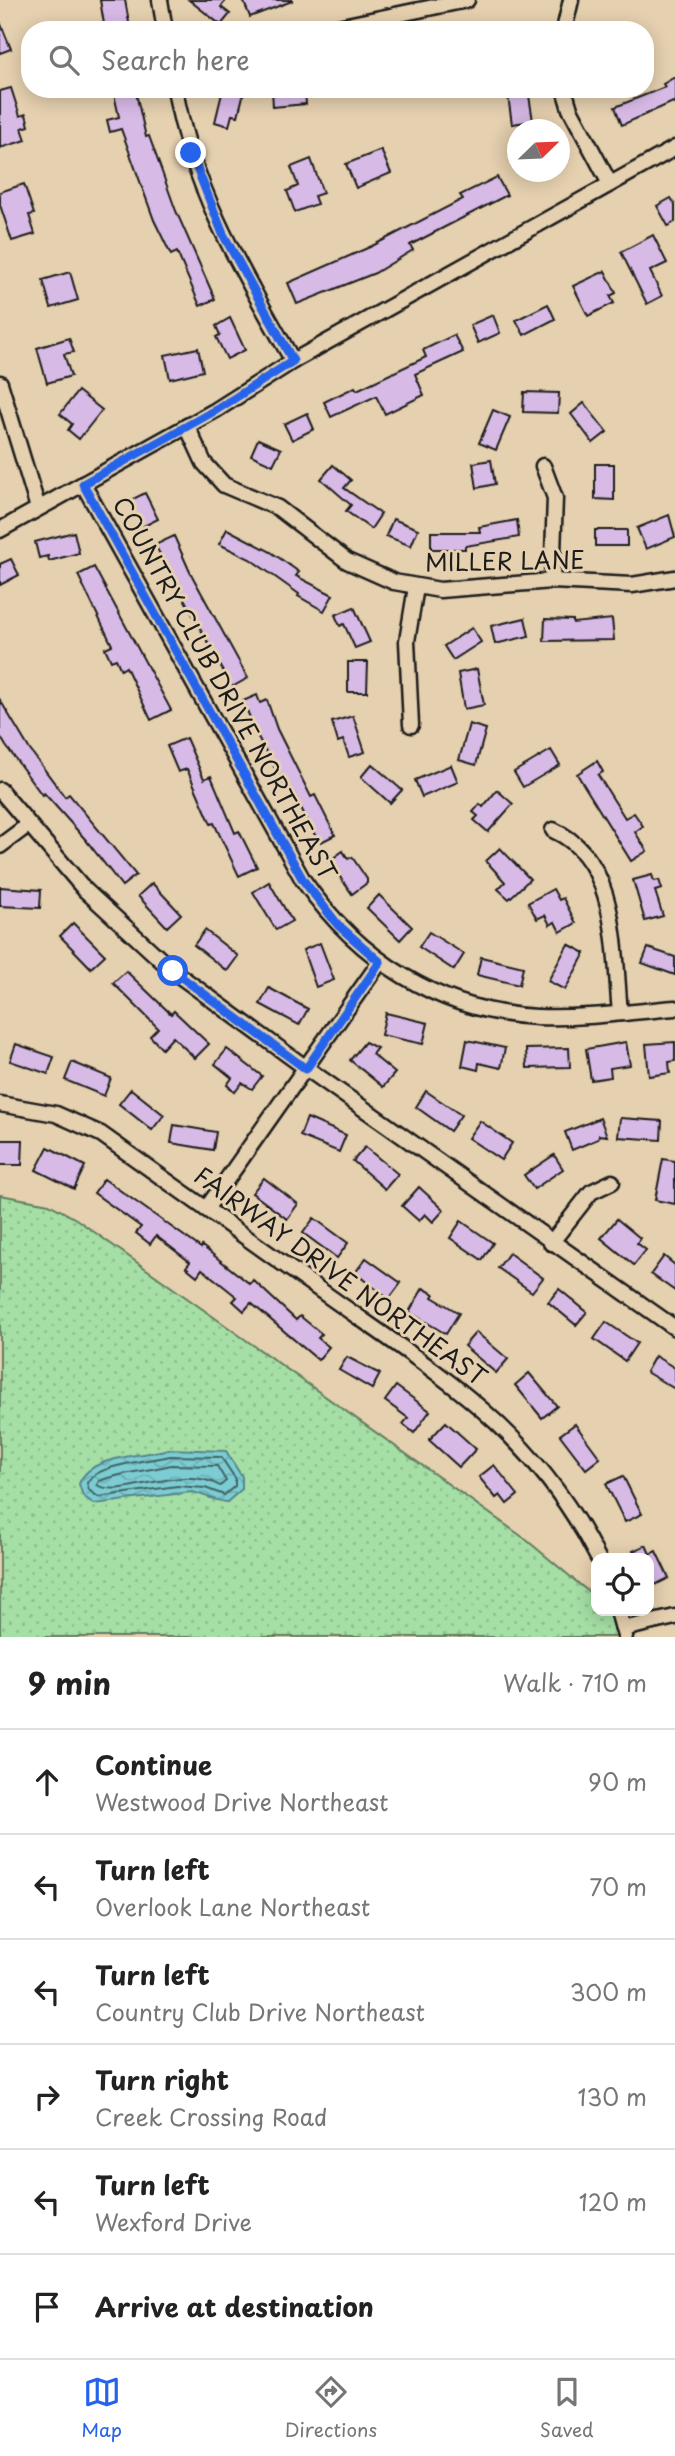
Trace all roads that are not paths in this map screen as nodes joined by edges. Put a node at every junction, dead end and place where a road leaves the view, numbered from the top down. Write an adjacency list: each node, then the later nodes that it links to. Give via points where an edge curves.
1 (160, 0): 4 (street)
2 (467, 0): 5 (street)
3 (568, 1): 6 (street)
4 (164, 21)
5 (366, 21)
6 (565, 21)
7 (177, 98): 11 (street, via 191,153 223,234)
8 (567, 98): 10 (street)
9 (675, 148): 10 (street)
10 (610, 184): 11 (street)
11 (293, 361): 13 (street)
12 (0, 383): 16 (street)
13 (187, 426): 15 (street); 20 (street, MILLER LANE, via 204,463 224,485 293,517 327,547 365,571)
14 (543, 466): 19 (street, via 555,498)
15 (83, 484): 16 (street); 26 (street, COUNTRY CLUB DRIVE NORTHEAST, via 303,880 338,925)
16 (38, 508): 17 (street)
17 (0, 530)
18 (675, 578): 19 (street, MILLER LANE, via 632,585)
19 (552, 581): 20 (street, MILLER LANE, via 464,589)
20 (416, 587): 21 (street, via 407,641)
21 (411, 725)
22 (0, 790): 23 (street)
23 (28, 825): 25 (street); 29 (street, via 127,931 218,1006)
24 (553, 830): 28 (street, via 586,855 604,894)
25 (0, 846)
26 (380, 962): 28 (street, COUNTRY CLUB DRIVE NORTHEAST, via 446,998 502,1013 565,1017); 29 (street)
27 (675, 1008): 28 (street, COUNTRY CLUB DRIVE NORTHEAST)
28 (620, 1013)
29 (306, 1069): 32 (street); 33 (street)
30 (0, 1104): 32 (street, FAIRWAY DRIVE NORTHEAST, via 32,1108 79,1123)
31 (612, 1182): 33 (street, via 591,1192)
32 (206, 1209): 35 (street, FAIRWAY DRIVE NORTHEAST, via 448,1381 508,1430 566,1502)
33 (551, 1243): 34 (street)
34 (675, 1328)
35 (595, 1553)
36 (619, 1616): 38 (street)
37 (675, 1617): 38 (street)
38 (624, 1633)

